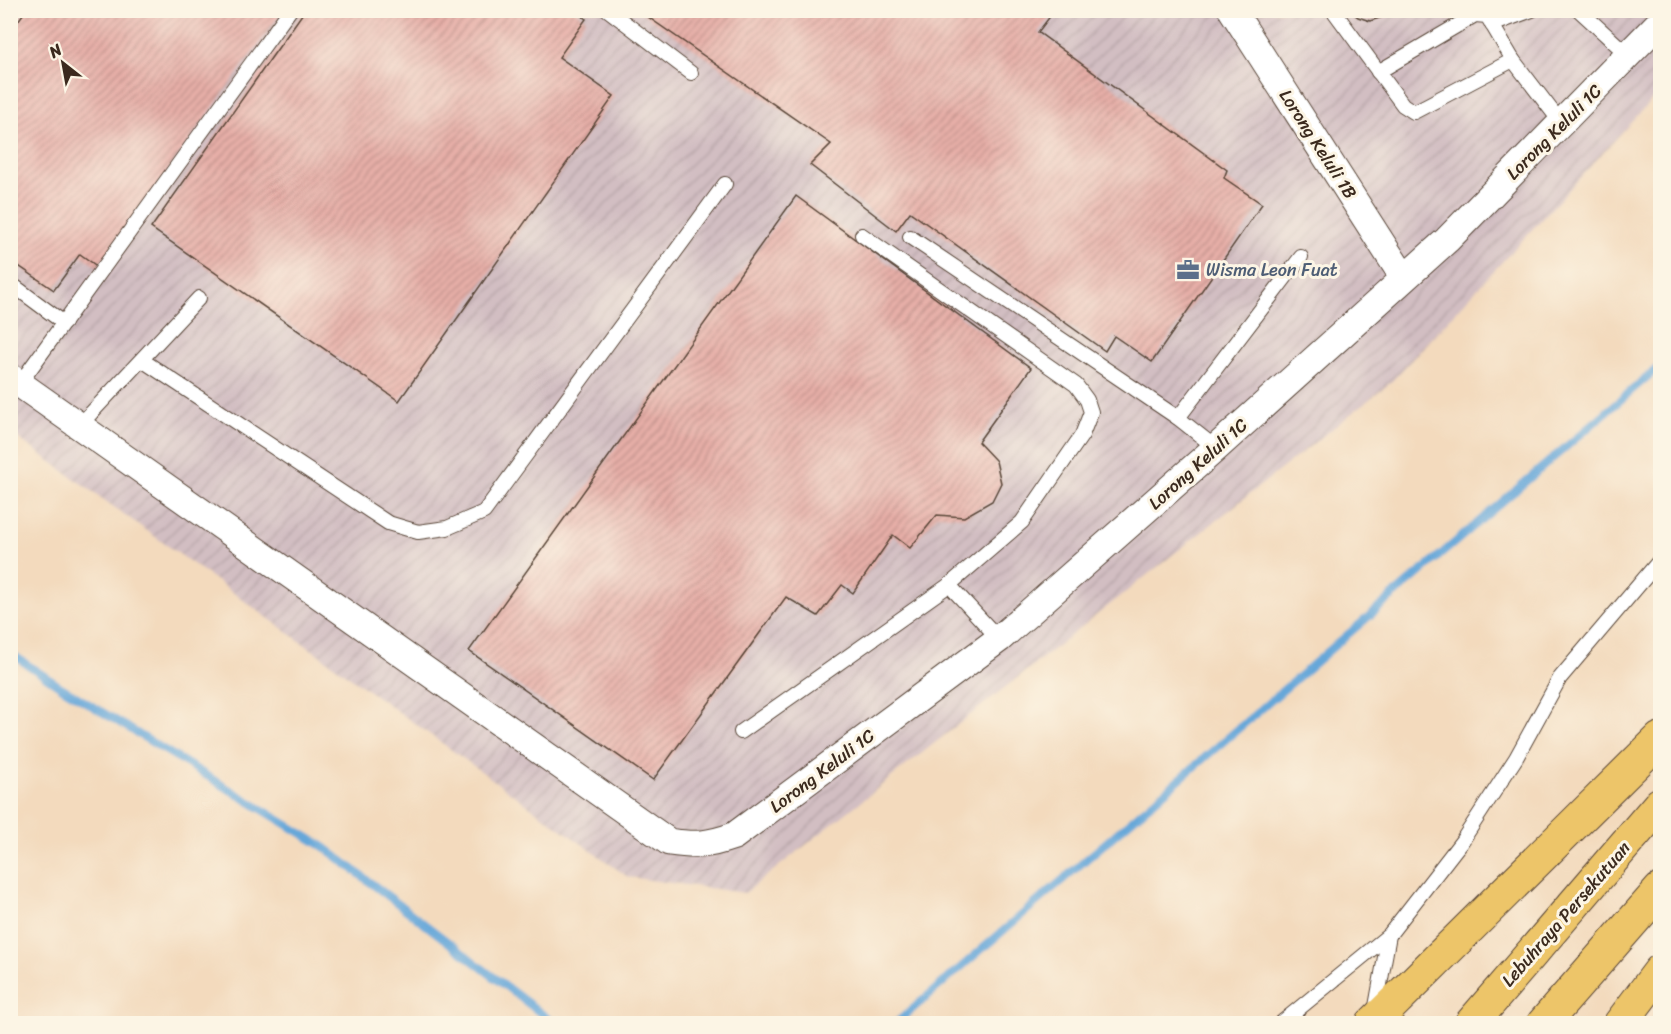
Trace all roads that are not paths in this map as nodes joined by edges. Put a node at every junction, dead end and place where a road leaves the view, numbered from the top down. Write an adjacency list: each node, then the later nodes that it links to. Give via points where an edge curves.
1 (290, 10): 21 (lane)
2 (608, 10): 12 (lane)
3 (1232, 10): 18 (street, Lorong Keluli 1B)
4 (1334, 10): 11 (lane)
5 (1532, 10): 8 (lane)
6 (1579, 10): 9 (lane)
7 (1660, 22): 9 (street, Lorong Keluli 1C)
8 (1492, 25): 10 (lane); 11 (lane, via 1487,16 1475,15)
9 (1629, 56): 13 (street, Lorong Keluli 1C)
10 (1513, 60): 11 (lane, via 1413,112 1402,105); 13 (lane)
11 (1378, 72)
12 (691, 73)
13 (1562, 124): 18 (street, Lorong Keluli 1C)
14 (725, 184): 22 (lane, via 484,512 447,528 418,531 388,523)
15 (862, 235): 28 (lane, via 1076,385 1091,412 1082,435 1022,522)
16 (910, 237): 24 (lane)
17 (1301, 257): 24 (lane)
18 (1404, 278): 26 (street, Lorong Keluli 1C)
19 (10, 283): 21 (lane)
20 (199, 298): 22 (lane)
21 (64, 324): 23 (lane)
22 (142, 360): 25 (lane)
23 (15, 380): 25 (street)
24 (1178, 418): 26 (lane)
25 (79, 426): 29 (street, Lorong Keluli 1C, via 669,842 711,844 734,836)
26 (1216, 448): 29 (street, Lorong Keluli 1C)
27 (1660, 560): 34 (lane, via 1560,678 1516,758 1462,841)
28 (950, 585): 29 (lane); 30 (lane)
29 (999, 639)
30 (741, 732)
31 (1660, 739): 37 (highway)
32 (1660, 804): 38 (highway, Lebuhraya Persekutuan)
33 (1660, 890): 39 (highway)
34 (1389, 935): 36 (lane); 37 (lane)
35 (1660, 971): 40 (highway)
36 (1280, 1023)
37 (1372, 1023)
38 (1471, 1023)
39 (1543, 1023)
40 (1620, 1023)

